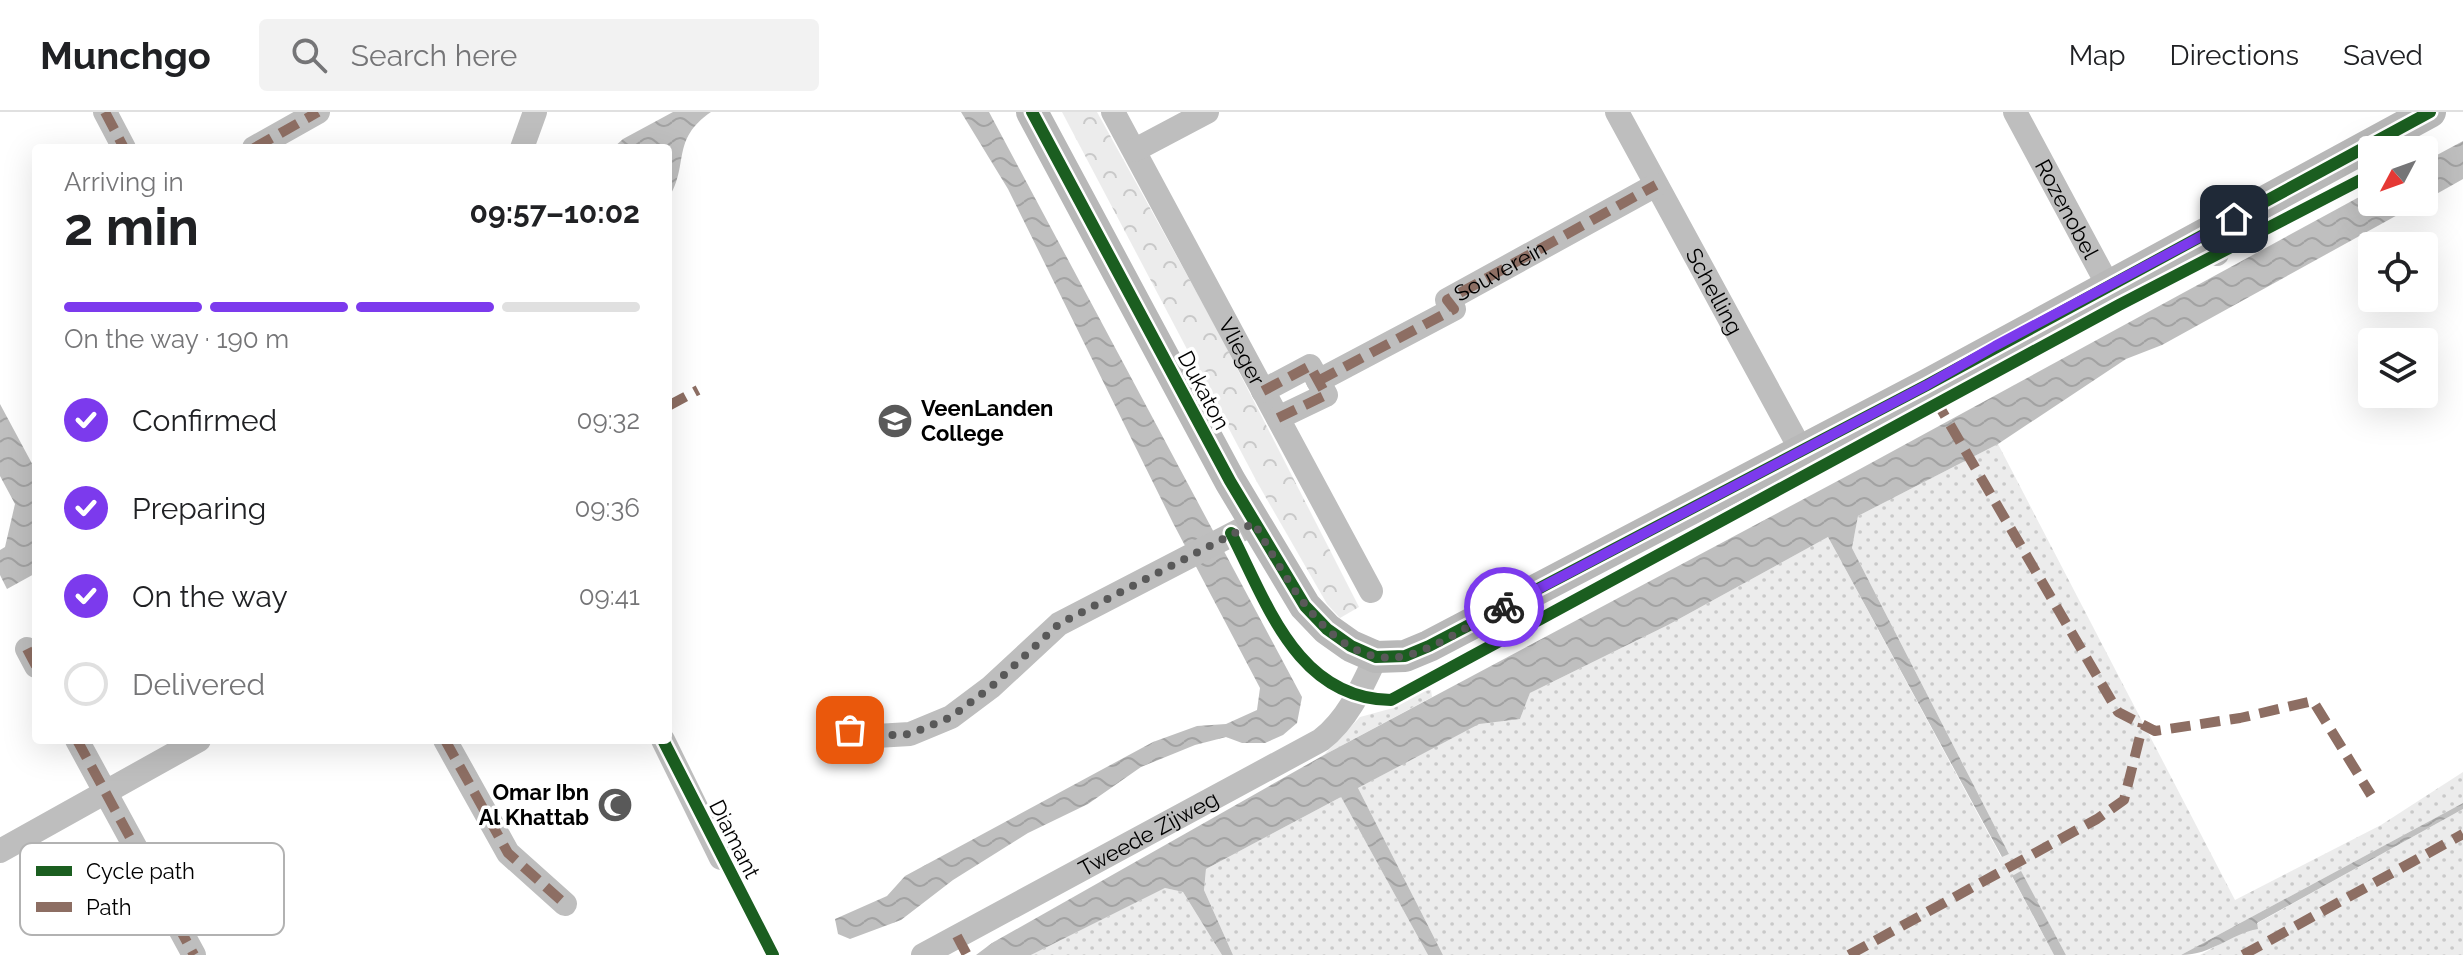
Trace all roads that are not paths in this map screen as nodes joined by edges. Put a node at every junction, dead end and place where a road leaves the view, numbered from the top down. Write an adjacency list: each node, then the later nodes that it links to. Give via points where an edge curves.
1 (105, 112): 10 (street)
2 (318, 112): 11 (street)
3 (535, 112): 12 (street)
4 (1032, 112): 20 (street, Dukaton)
5 (1113, 112): 13 (street, Vlieger)
6 (1207, 112): 13 (street)
7 (1617, 112): 14 (street, Schelling)
8 (2015, 112): 15 (street, Rozenobel)
9 (2430, 112): 15 (street, via 2212,244)
10 (122, 144)
11 (261, 144)
12 (523, 144)
13 (1135, 150): 17 (street, Vlieger)
14 (1656, 185): 16 (street, Souverein, via 1447,300 1454,309); 19 (street, Schelling)
15 (2109, 287): 19 (street)
16 (1318, 381): 17 (street, via 1310,366); 18 (street, via 1326,395)
17 (1263, 391): 18 (street, Vlieger)
18 (1278, 418): 21 (street, Vlieger)
19 (1801, 450): 22 (street, via 1429,646 1405,656)
20 (1254, 523): 22 (street, Dukaton, via 1305,606 1327,629); 23 (street, via 1059,624 951,717 910,734 876,736)
21 (1371, 591)
22 (1376, 657): 35 (street, Tweede Zijweg, via 1358,695 1321,740)
23 (850, 730)
24 (79, 744): 28 (street)
25 (192, 744): 28 (street)
26 (447, 744): 32 (street, via 508,853)
27 (665, 744): 31 (street, Diamant)
28 (106, 791): 29 (street); 30 (street)
29 (134, 843)
30 (0, 851)
31 (721, 858)
32 (565, 904)
33 (183, 935): 34 (street)
34 (194, 955)
35 (923, 955)

